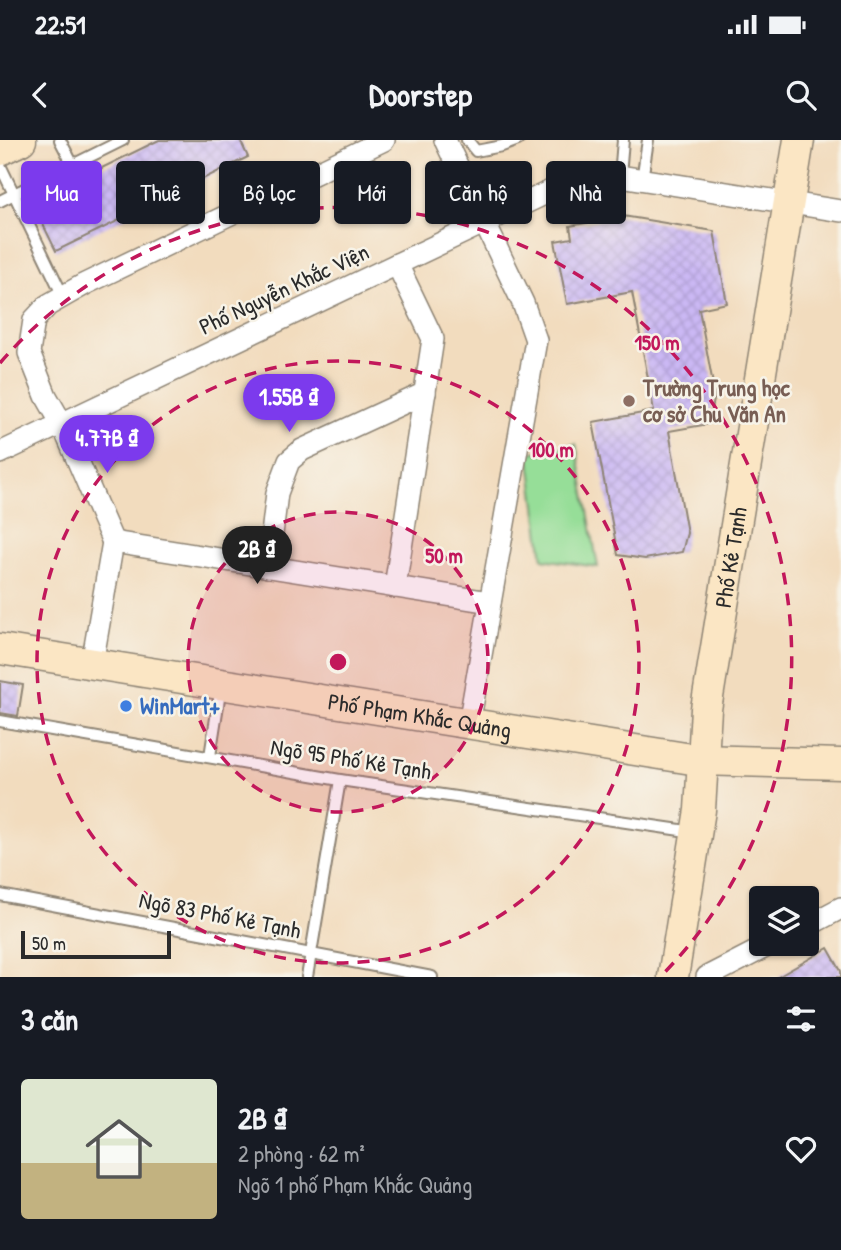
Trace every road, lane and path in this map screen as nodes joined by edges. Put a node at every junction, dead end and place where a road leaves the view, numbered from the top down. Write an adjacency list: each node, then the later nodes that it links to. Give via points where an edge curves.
1 (21, 140): 11 (street)
2 (60, 140): 12 (lane)
3 (123, 140): 13 (lane)
4 (384, 140): 27 (street)
5 (444, 140): 14 (street)
6 (467, 140): 7 (lane, via 476,151)
7 (518, 140)
8 (623, 140): 15 (lane)
9 (648, 140): 18 (lane)
10 (799, 140): 22 (street, Phố Kẻ Tạnh)
11 (0, 150)
12 (71, 161)
13 (81, 161)
14 (454, 161)
15 (621, 161)
16 (0, 166): 20 (lane)
17 (626, 177): 18 (street, Phố Nguyễn Khắc Viện)
18 (642, 180): 22 (street, Phố Nguyễn Khắc Viện)
19 (21, 191): 20 (lane)
20 (14, 194): 21 (lane); 27 (lane)
21 (0, 201)
22 (789, 203): 23 (street, Phố Nguyễn Khắc Viện); 41 (street, Phố Kẻ Tạnh, via 706,709)
23 (841, 211)
24 (482, 224): 26 (street, Phố Nguyễn Khắc Viện)
25 (484, 224): 34 (street, via 536,340)
26 (397, 264): 28 (street, via 433,339); 29 (street, Phố Nguyễn Khắc Viện)
27 (64, 296): 29 (street, via 34,320 29,353)
28 (425, 393): 32 (street, via 302,450 289,461 277,493); 33 (street)
29 (62, 424): 30 (street, Phố Nguyễn Khắc Viện); 31 (street)
30 (0, 453)
31 (113, 542): 32 (street); 36 (street)
32 (268, 567): 33 (street)
33 (395, 587): 34 (street)
34 (490, 602): 39 (street)
35 (0, 649): 36 (street, Phố Phạm Khắc Quảng)
36 (92, 664): 37 (street, Phố Phạm Khắc Quảng)
37 (221, 684): 39 (street, Phố Phạm Khắc Quảng); 40 (lane)
38 (0, 721): 40 (lane, Ngõ 95 Phố Kẻ Tạnh)
39 (469, 724): 41 (street, Phố Phạm Khắc Quảng)
40 (210, 756): 43 (lane, Ngõ 95 Phố Kẻ Tạnh)
41 (704, 760): 42 (street, Phố Phạm Khắc Quảng); 44 (street, Phố Kẻ Tạnh)
42 (841, 764)
43 (340, 780): 44 (lane, Ngõ 95 Phố Kẻ Tạnh); 48 (lane)
44 (697, 832): 52 (street, Phố Kẻ Tạnh)
45 (0, 895): 48 (lane, Ngõ 83 Phố Kẻ Tạnh)
46 (840, 911): 47 (street)
47 (819, 921)
48 (311, 954): 50 (lane); 51 (lane, Ngõ 83 Phố Kẻ Tạnh)
49 (749, 955): 53 (street)
50 (307, 977)
51 (432, 977)
52 (673, 977)
53 (707, 977)

